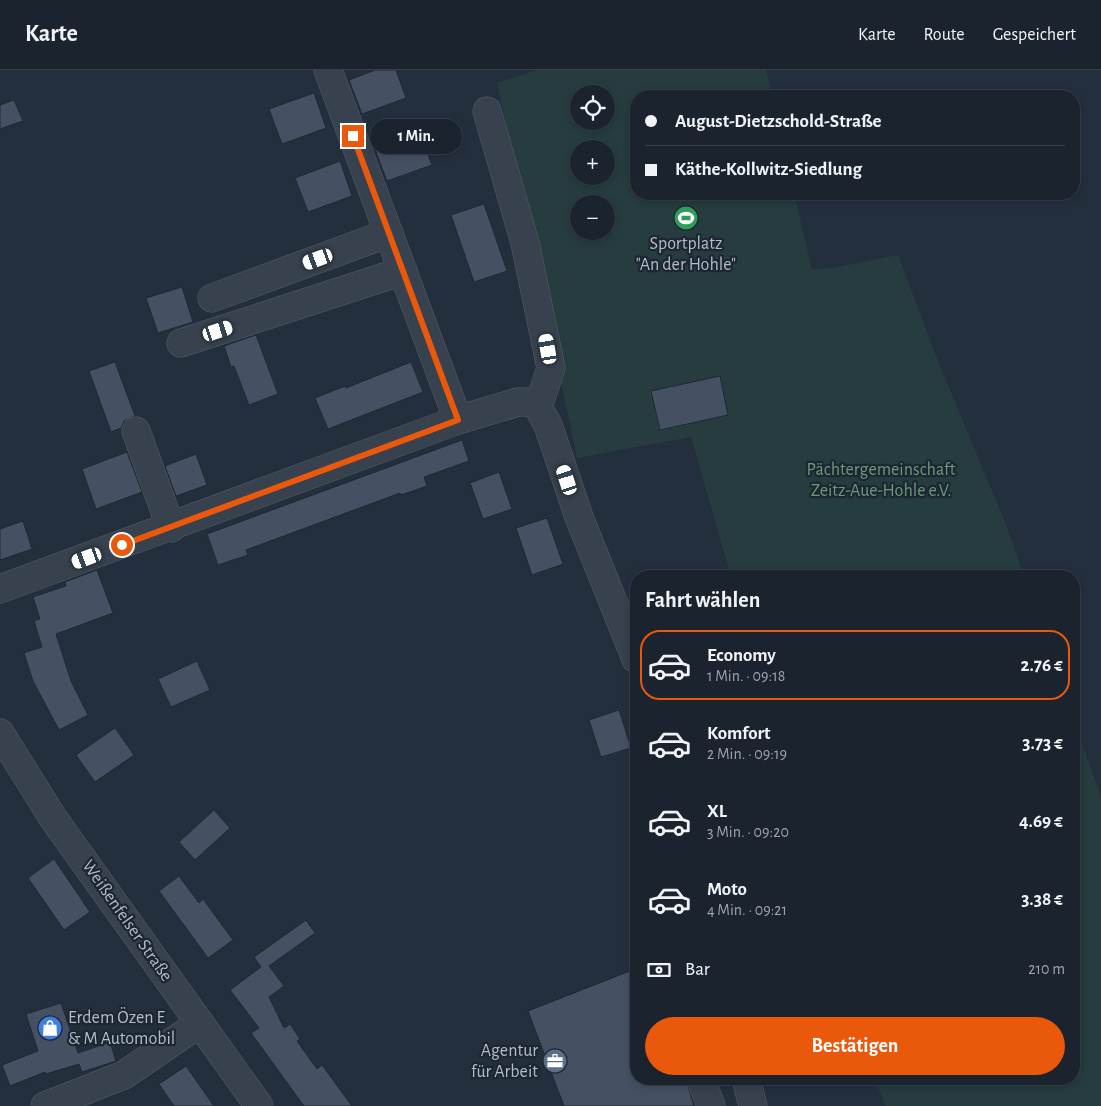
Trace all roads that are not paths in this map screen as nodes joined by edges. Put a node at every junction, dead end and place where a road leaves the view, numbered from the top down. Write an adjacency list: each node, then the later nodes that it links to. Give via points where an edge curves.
1 (328, 70): 3 (street)
2 (487, 111): 7 (street, via 525,243 551,368)
3 (388, 233): 4 (street); 5 (street)
4 (403, 271): 6 (street); 8 (street)
5 (212, 298)
6 (181, 343)
7 (538, 407): 8 (street, via 518,402); 12 (street, via 548,425 579,517)
8 (458, 420): 10 (street)
9 (136, 431): 10 (street)
10 (171, 528): 11 (street)
11 (0, 589)
12 (630, 644)
13 (0, 733): 14 (street, Weißenfelser Straße, via 53,818)
14 (200, 1023): 17 (street, via 124,1075); 18 (street, Weißenfelser Straße)
15 (704, 1085): 19 (street)
16 (748, 1085): 20 (street)
17 (45, 1106)
18 (259, 1106)
19 (711, 1106)
20 (753, 1106)

